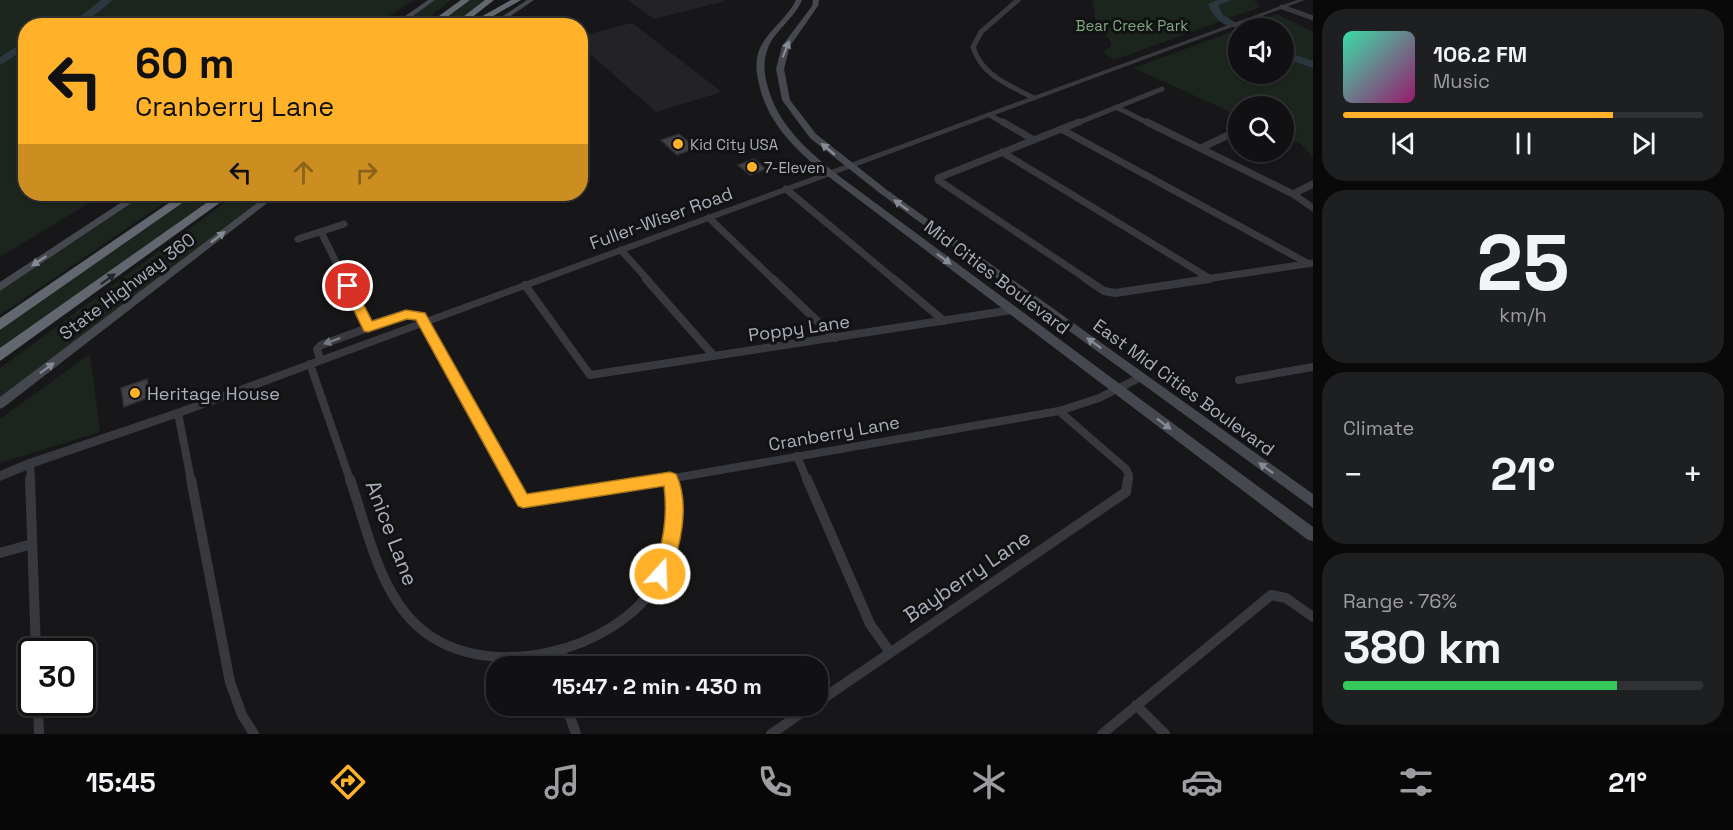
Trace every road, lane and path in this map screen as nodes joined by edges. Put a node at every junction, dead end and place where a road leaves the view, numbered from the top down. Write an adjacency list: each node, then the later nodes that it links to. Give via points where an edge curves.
1 (432, 0): 13 (main road)
2 (454, 0): 14 (highway)
3 (466, 0): 15 (highway)
4 (490, 0): 16 (highway)
5 (517, 0): 17 (highway)
6 (531, 0): 18 (main road)
7 (799, 0): 29 (main road, Mid Cities Boulevard, via 765,46 759,61 764,91 781,127)
8 (816, 0): 28 (main road, East Mid Cities Boulevard, one-way to 8, via 803,125 786,100 782,84 780,69 786,46)
9 (1018, 0): 20 (street, via 981,32 973,47 987,71)
10 (1302, 0): 11 (street, Fuller-Wiser Road)
11 (1284, 7): 12 (street); 20 (street, Fuller-Wiser Road)
12 (1313, 17)
13 (406, 18)
14 (432, 18)
15 (440, 18)
16 (466, 18)
17 (484, 18)
18 (503, 18)
19 (1162, 89): 21 (street)
20 (1034, 98): 22 (street, Fuller-Wiser Road)
21 (1116, 107): 23 (street); 26 (street)
22 (987, 116): 25 (street); 28 (street, Fuller-Wiser Road)
23 (1061, 129): 25 (street); 43 (street)
24 (1228, 134): 26 (street)
25 (1030, 141): 27 (street)
26 (1201, 148): 32 (street)
27 (1002, 153): 45 (street); 45 (street, via 938,178 1104,291 1115,293)
28 (849, 166): 29 (street, Fuller-Wiser Road); 61 (main road, East Mid Cities Boulevard, one-way to 28)
29 (830, 173): 31 (street, Fuller-Wiser Road); 48 (main road, Mid Cities Boulevard, one-way to 48)
30 (1313, 183): 32 (street)
31 (786, 189): 38 (street, Fuller-Wiser Road); 51 (street)
32 (1293, 194): 37 (street)
33 (130, 201): 47 (main road, one-way to 47)
34 (179, 201): 44 (highway)
35 (216, 201): 49 (highway, one-way to 35)
36 (265, 201): 64 (main road, State Highway 360, one-way to 36)
37 (1313, 208)
38 (709, 218): 42 (street, Fuller-Wiser Road); 55 (street)
39 (344, 224): 40 (street)
40 (321, 232): 41 (street); 54 (street)
41 (298, 239)
42 (621, 250): 46 (street, Fuller-Wiser Road); 56 (street)
43 (1311, 264): 45 (street)
44 (86, 266): 50 (highway, via 66,274); 53 (highway)
45 (1209, 278)
46 (525, 285): 52 (street, Fuller-Wiser Road); 56 (street, Poppy Lane, via 590,375)
47 (0, 287)
48 (1012, 310): 51 (street, Poppy Lane); 63 (main road, Mid Cities Boulevard)
49 (60, 313): 57 (highway); 59 (highway, via 56,322)
50 (0, 318)
51 (944, 321): 55 (street, Poppy Lane)
52 (424, 322): 54 (street, via 420,316 406,314); 58 (street, Fuller-Wiser Road); 71 (street, Cranberry Lane, via 523,501)
53 (0, 325)
54 (368, 327): 58 (street, one-way to 58, via 321,345)
55 (835, 338): 56 (street, Poppy Lane)
56 (713, 355)
57 (0, 356)
58 (315, 362): 66 (street, Fuller-Wiser Road); 78 (street, Anice Lane, via 390,592 422,631 479,657 521,657)
59 (0, 363)
60 (1313, 367): 62 (street)
61 (1141, 377): 63 (street, Cranberry Lane); 72 (main road, East Mid Cities Boulevard, one-way to 61)
62 (1239, 380)
63 (1117, 389): 65 (street, Cranberry Lane); 73 (main road, Mid Cities Boulevard, one-way to 73)
64 (0, 404)
65 (1059, 411): 67 (street, Cranberry Lane); 79 (street, Bayberry Lane, via 1119,462 1128,475 1126,492)
66 (178, 413): 68 (street, Fuller-Wiser Road); 87 (street, via 230,682 242,716)
67 (797, 456): 71 (street, Cranberry Lane); 79 (street, via 870,624)
68 (30, 463): 69 (street); 70 (street); 74 (street)
69 (0, 468)
70 (0, 476)
71 (670, 479): 78 (street, Anice Lane, via 674,507 671,545 651,592 626,616)
72 (1313, 502)
73 (1313, 535)
74 (32, 544): 75 (street); 77 (street)
75 (0, 553)
76 (1313, 617): 82 (street, via 1278,595 1271,595)
77 (36, 638)
78 (562, 650): 80 (street)
79 (890, 652): 81 (street, Bayberry Lane)
80 (562, 656)
81 (828, 695)
82 (1137, 705): 90 (street); 91 (street)
83 (38, 716): 86 (street)
84 (568, 716): 88 (street)
85 (797, 716): 89 (street)
86 (39, 734)
87 (254, 734)
88 (576, 734)
89 (771, 734)
90 (1102, 734)
91 (1165, 734)

